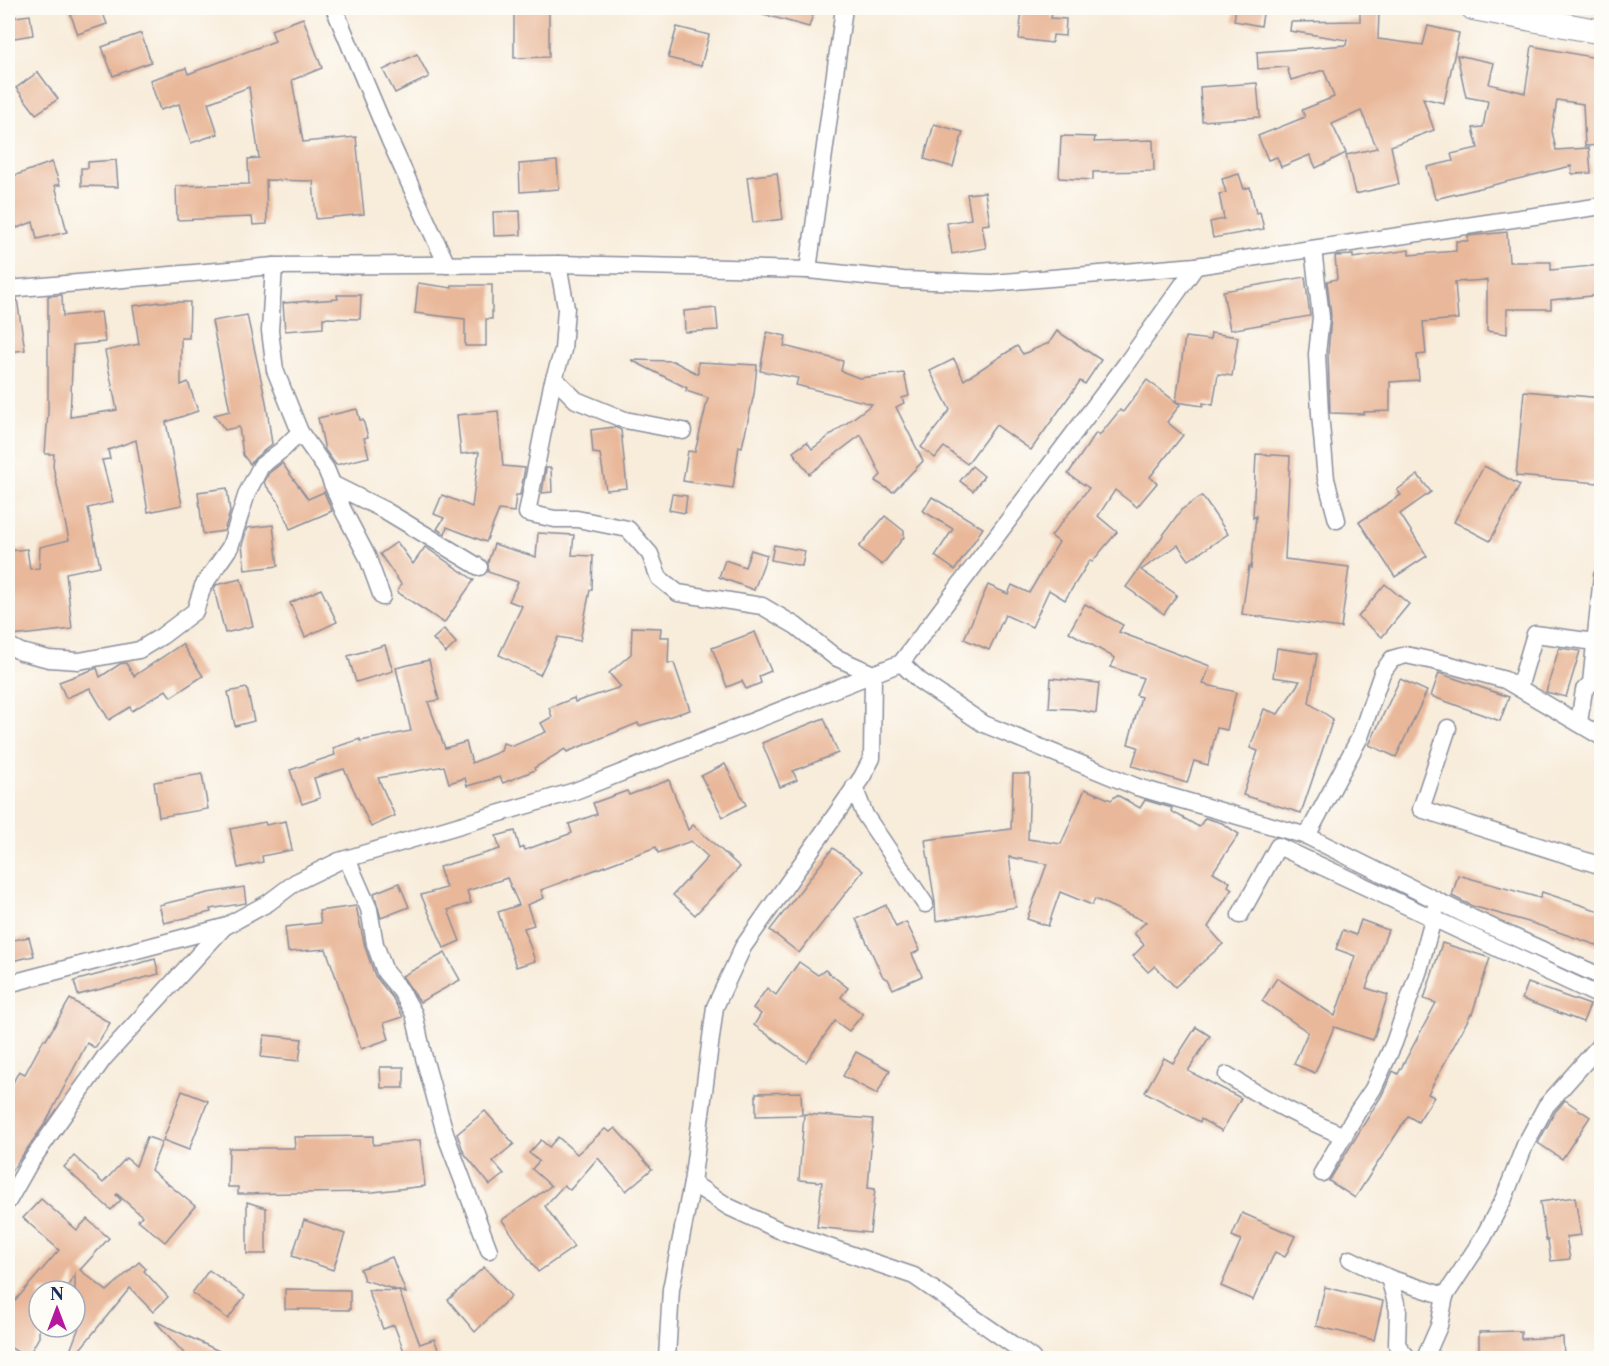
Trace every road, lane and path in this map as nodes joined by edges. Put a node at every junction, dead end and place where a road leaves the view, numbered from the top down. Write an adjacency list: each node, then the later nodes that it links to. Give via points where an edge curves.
1 (334, 8): 8 (street)
2 (844, 8): 11 (street)
3 (1473, 8): 4 (street)
4 (1602, 32)
5 (1602, 207): 6 (street)
6 (1313, 249): 10 (street); 17 (street, via 1321,317 1317,354 1320,414 1326,479)
7 (558, 264): 8 (street); 11 (street); 13 (street, via 566,308 563,350)
8 (447, 265): 9 (street)
9 (274, 266): 12 (street); 15 (street, via 270,331 275,370)
10 (1196, 266): 11 (street, via 992,283 903,280); 23 (street)
11 (807, 270)
12 (8, 289)
13 (554, 378): 14 (street, via 576,400 625,420); 24 (street, via 526,513 628,529 650,554 659,578 678,592 762,606 796,626 835,657)
14 (683, 431)
15 (300, 432): 16 (street); 22 (street, via 261,466 247,493 230,548 203,586 195,610 162,636 139,650 79,661 49,659)
16 (332, 484): 18 (street, via 386,511); 20 (street)
17 (1337, 520)
18 (479, 567)
19 (1602, 576): 21 (street)
20 (382, 597)
21 (1595, 642): 25 (street, via 1535,634); 26 (street, via 1591,683)
22 (8, 645)
23 (901, 663): 24 (street); 32 (street, via 920,681 984,724 1137,787)
24 (873, 674): 31 (street, via 872,758); 33 (street, via 575,791)
25 (1519, 688): 28 (street); 32 (street, via 1505,680 1447,664 1406,655 1392,659 1382,673 1360,737)
26 (1584, 690): 27 (street); 28 (street)
27 (1602, 692)
28 (1579, 722): 30 (street)
29 (1448, 728): 34 (street, via 1421,809)
30 (1602, 737)
31 (854, 787): 36 (street, via 866,815); 47 (street, via 743,947 715,1007)
32 (1307, 836): 35 (street)
33 (347, 859): 39 (street, via 296,882); 49 (street, via 369,909 385,972 414,1014 446,1136)
34 (1602, 866)
35 (1437, 901): 38 (street); 40 (street)
36 (925, 904)
37 (1240, 915): 38 (street, via 1278,846)
38 (1433, 918): 42 (street); 45 (street, via 1394,1043 1373,1089)
39 (224, 927): 41 (street); 48 (street, via 104,1058 29,1164)
40 (1602, 977)
41 (8, 984)
42 (1602, 997)
43 (1602, 1039): 52 (street, via 1546,1106 1504,1198)
44 (1227, 1075): 45 (street, via 1305,1120)
45 (1344, 1136): 46 (street)
46 (1322, 1173)
47 (692, 1183): 53 (street, via 671,1289); 54 (street, via 729,1207 779,1230 914,1276)
48 (8, 1201)
49 (489, 1250)
50 (1350, 1260): 51 (street)
51 (1389, 1278): 52 (street); 55 (street, via 1398,1310 1397,1345)
52 (1445, 1296): 56 (street, via 1439,1326)
53 (667, 1359)
54 (1032, 1359)
55 (1408, 1359)
56 (1425, 1359)

